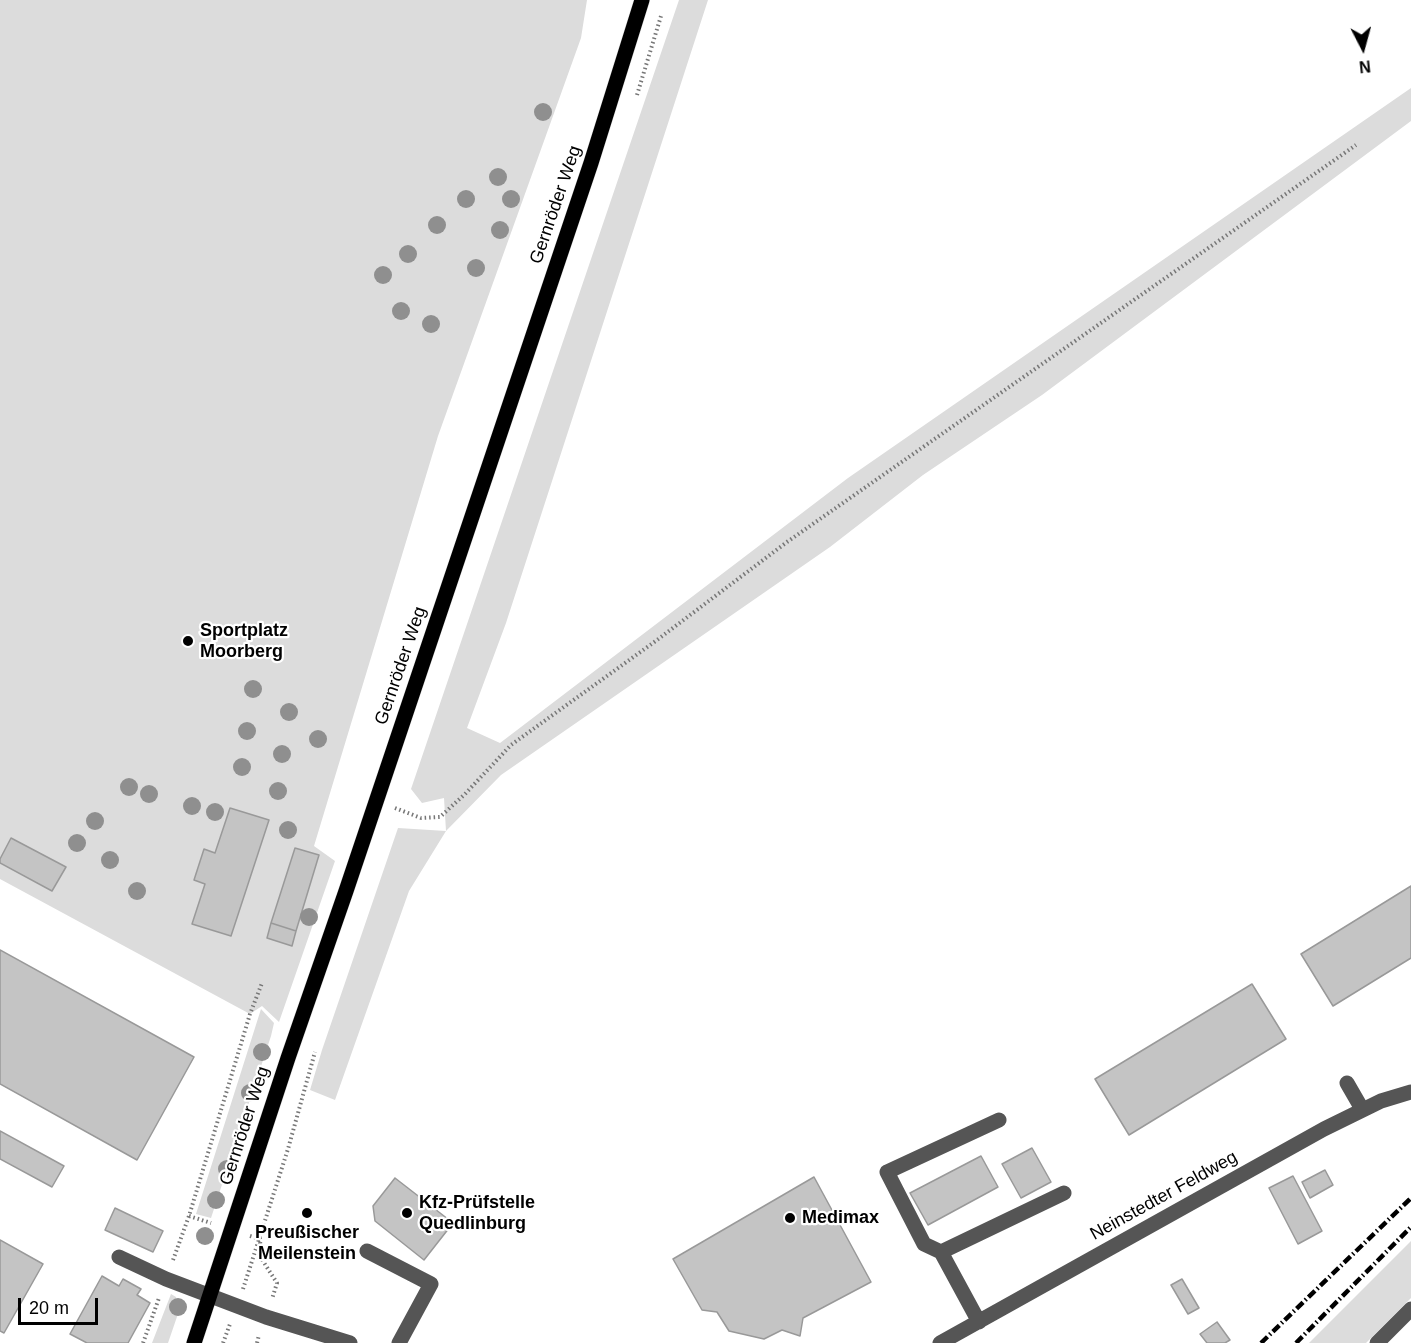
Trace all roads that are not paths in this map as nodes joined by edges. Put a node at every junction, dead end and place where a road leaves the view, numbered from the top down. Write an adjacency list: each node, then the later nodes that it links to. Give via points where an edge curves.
1 (642, 0): 10 (main road, Gernröder Weg, via 591,163)
2 (1347, 1083): 4 (street)
3 (1411, 1092): 4 (street, Neinstedter Feldweg)
4 (1362, 1109): 12 (street, Neinstedter Feldweg)
5 (999, 1120): 8 (street, via 887,1172 924,1244)
6 (1064, 1193): 8 (street)
7 (367, 1251): 15 (street, via 431,1284)
8 (941, 1252): 12 (street)
9 (119, 1257): 10 (street)
10 (210, 1295): 13 (main road, Gernröder Weg); 14 (street)
11 (1411, 1309): 17 (street)
12 (979, 1322): 16 (street, Neinstedter Feldweg)
13 (194, 1343)
14 (350, 1343)
15 (399, 1343)
16 (940, 1343)
17 (1377, 1343)

